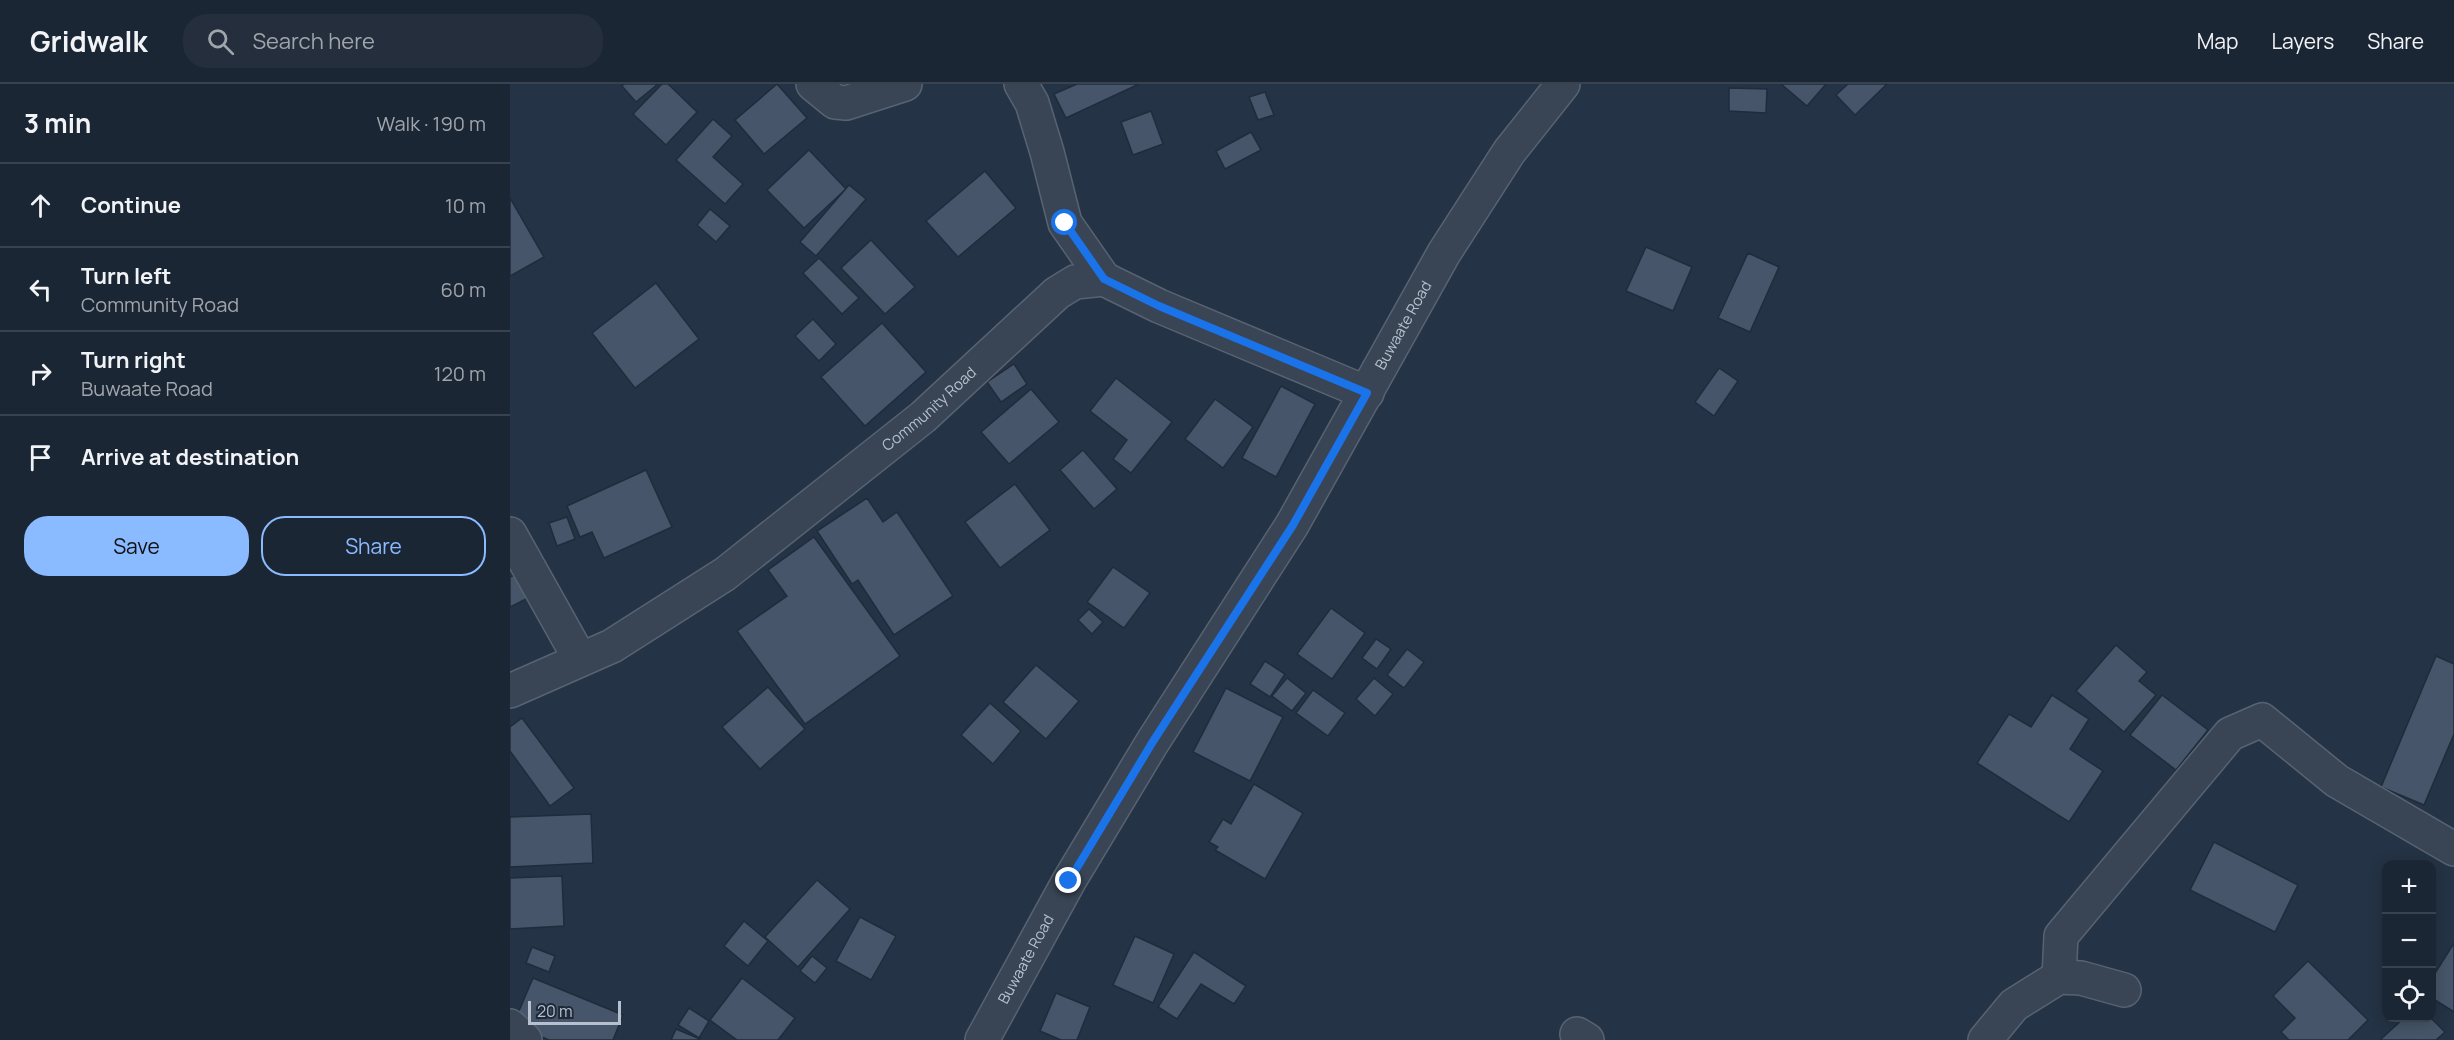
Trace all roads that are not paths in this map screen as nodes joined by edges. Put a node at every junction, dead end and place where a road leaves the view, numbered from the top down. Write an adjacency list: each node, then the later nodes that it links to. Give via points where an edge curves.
1 (813, 84): 2 (street, via 835,102 846,103)
2 (905, 84)
3 (1021, 84): 5 (street, via 1032,103 1065,223)
4 (1563, 84): 6 (street, Buwaate Road, via 1509,152 1444,254)
5 (1104, 279): 6 (street); 8 (street, Community Road, via 1075,282 1058,293 923,417 725,574 612,646)
6 (1367, 393): 15 (street, Buwaate Road, via 1293,525 1152,743 1069,881)
7 (510, 534): 8 (street)
8 (580, 659): 9 (street, Community Road)
9 (510, 692)
10 (2454, 849): 11 (street, via 2337,781 2262,720 2230,734 2061,936)
11 (2059, 977): 12 (street, via 2080,978); 16 (street, via 2014,1005)
12 (2124, 990)
13 (510, 1026): 14 (street)
14 (525, 1040)
15 (982, 1040)
16 (1985, 1040)

